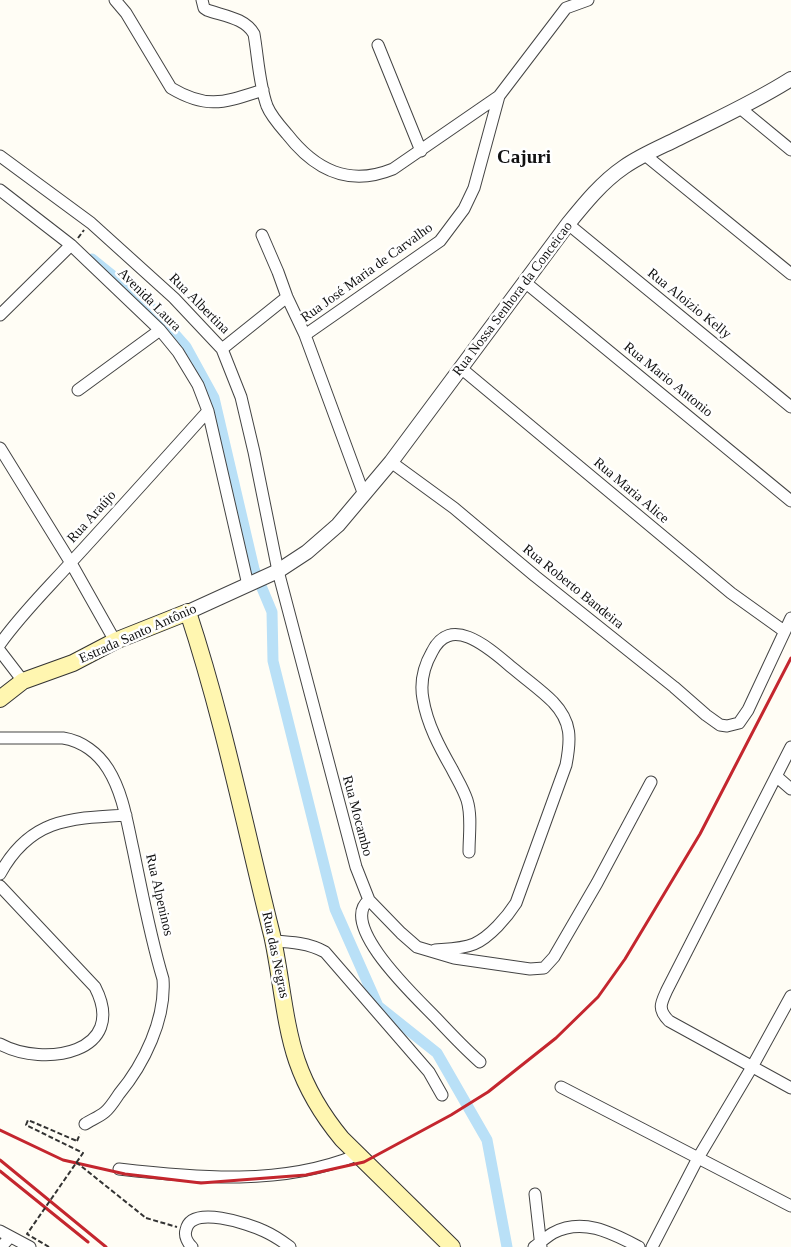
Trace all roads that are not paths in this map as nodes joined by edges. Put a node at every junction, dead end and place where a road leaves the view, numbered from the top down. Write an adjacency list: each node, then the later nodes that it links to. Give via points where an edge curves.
1 (116, 0): 7 (street, via 171,88 204,101 223,102)
2 (202, 0): 7 (street, Rua José Maria de Carvalho, via 207,10 242,21 250,27 258,53)
3 (588, 0): 4 (street, Rua José Maria de Carvalho)
4 (564, 4): 8 (street, Rua José Maria de Carvalho)
5 (378, 45): 11 (street)
6 (791, 79): 9 (street, Rua Nossa Senhora da Conceicao)
7 (263, 90): 11 (street, Rua José Maria de Carvalho, via 268,107 294,144 313,162 336,174 378,175)
8 (499, 96): 11 (street, Rua José Maria de Carvalho); 23 (street, Rua José Maria de Carvalho, via 474,188 464,209 440,241)
9 (740, 108): 10 (street); 12 (street, Rua Nossa Senhora da Conceicao)
10 (791, 150)
11 (421, 151)
12 (645, 155): 15 (street, Rua Nossa Senhora da Conceicao, via 609,178); 18 (street)
13 (0, 156): 24 (street, Rua Albertina, via 90,223 174,298)
14 (0, 190): 17 (street, Avenida Laura)
15 (568, 224): 19 (street, Rua Nossa Senhora da Conceicao); 27 (street, Rua Aloizio Kelly)
16 (262, 235): 20 (street)
17 (71, 245): 21 (street); 22 (street, Avenida Laura)
18 (791, 274)
19 (526, 283): 25 (street, Rua Nossa Senhora da Conceicao); 32 (street, Rua Mario Antonio)
20 (287, 297): 23 (street); 24 (street)
21 (0, 315)
22 (160, 330): 26 (street); 28 (street, Avenida Laura, via 193,377)
23 (305, 335): 31 (street)
24 (222, 349): 34 (street, Rua Albertina, via 240,397 254,452)
25 (462, 369): 30 (street, Rua Nossa Senhora da Conceicao); 38 (street, Rua Maria Alice, via 730,594)
26 (78, 390)
27 (791, 407)
28 (208, 411): 33 (street, Rua Araújo); 35 (street, Avenida Laura)
29 (0, 448): 33 (street)
30 (391, 462): 31 (street, Rua Nossa Senhora da Conceicao); 38 (street, Rua Roberto Bandeira, via 454,508 720,725 739,723 748,710)
31 (364, 495): 34 (street, Rua Nossa Senhora da Conceicao, via 307,552)
32 (791, 500)
33 (71, 563): 39 (street); 40 (street, Rua Araújo)
34 (274, 572): 35 (street, Estrada Santo Antônio); 53 (street, Rua Mocambo, via 356,867)
35 (252, 583): 36 (street, Estrada Santo Antônio)
36 (188, 612): 39 (main road, Estrada Santo Antônio); 54 (main road, Rua das Negras, via 207,669)
37 (791, 618): 38 (street)
38 (784, 631)
39 (115, 641): 42 (main road, Estrada Santo Antônio, via 73,663)
40 (0, 644)
41 (0, 650): 42 (street)
42 (23, 682): 43 (main road, Estrada Santo Antônio)
43 (0, 699)
44 (0, 738): 49 (street, Rua Alpeninos, via 63,738 79,742 108,768)
45 (791, 747): 46 (street)
46 (776, 776): 48 (street); 59 (street, via 661,1005 662,1014 669,1020)
47 (651, 782): 55 (street, Rua Mocambo, via 597,883 547,966 538,970 520,968)
48 (791, 789)
49 (126, 815): 51 (street, via 46,827 25,840); 63 (street, Rua Alpeninos, via 164,991 150,1046 131,1080 106,1112)
50 (469, 852): 55 (street, via 467,800 434,735 422,700 422,676 433,649 444,638 458,634 490,650 548,697 566,721 570,743 566,764 520,895 511,911 476,943)
51 (0, 874)
52 (0, 886): 57 (street, via 95,987 103,1010 94,1040 78,1050 34,1055)
53 (369, 900): 55 (street, Rua Mocambo, via 409,942); 58 (street, via 362,909 362,919 379,956)
54 (273, 941): 62 (street, via 312,946 325,952 429,1072); 64 (main road, Rua das Negras, via 297,1061 328,1122)
55 (426, 951)
56 (791, 996): 59 (street)
57 (0, 1044)
58 (480, 1062)
59 (752, 1067): 61 (street); 65 (street)
60 (561, 1087): 65 (street)
61 (791, 1088)
62 (442, 1095)
63 (85, 1124)
64 (357, 1154): 66 (street, via 318,1168 274,1174 202,1176); 75 (main road, Rua das Negras)
65 (698, 1158): 68 (street); 77 (street)
66 (119, 1169)
67 (535, 1194): 70 (street)
68 (791, 1206)
69 (5, 1234): 71 (street); 72 (street)
70 (539, 1245): 76 (street, via 569,1227 587,1226)
71 (1, 1247)
72 (30, 1247)
73 (192, 1247): 74 (street, via 186,1236 188,1224 206,1217 224,1218 264,1231)
74 (290, 1247)
75 (452, 1247)
76 (639, 1247)
77 (652, 1247)

